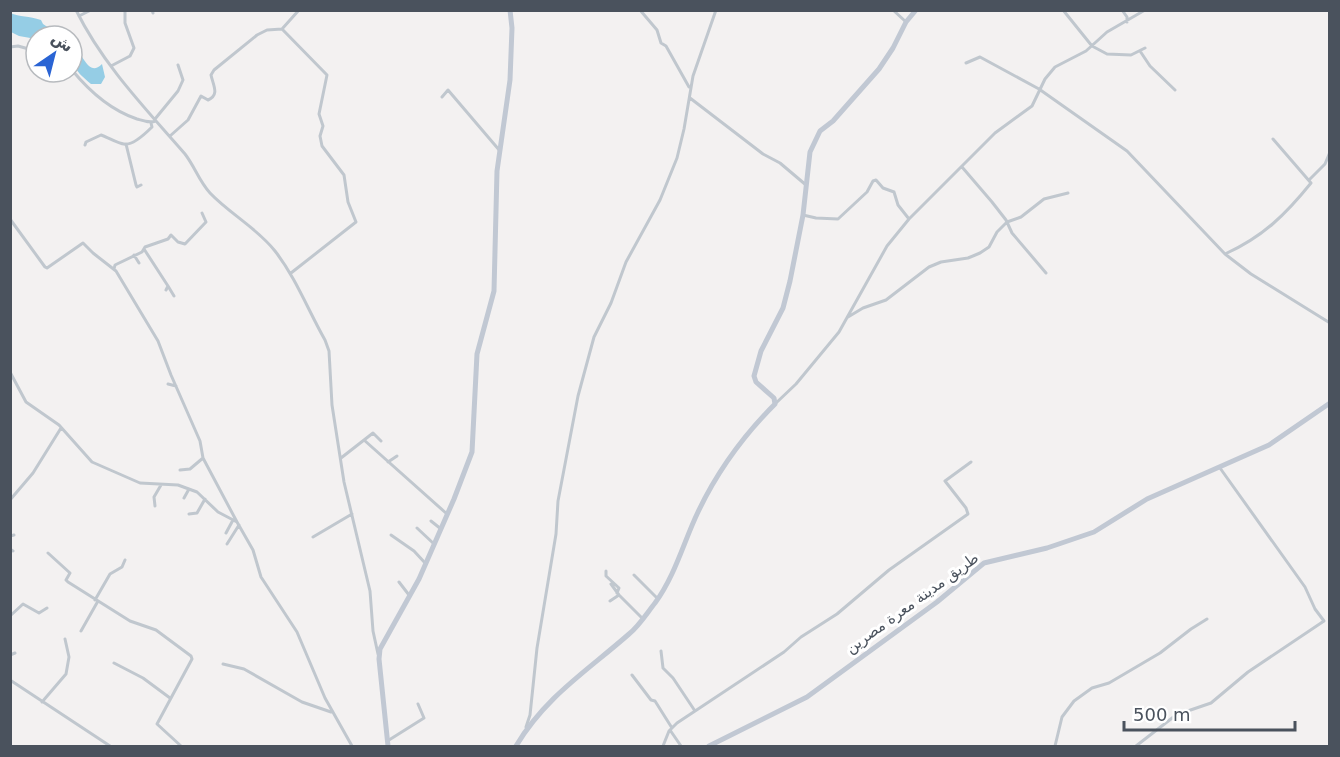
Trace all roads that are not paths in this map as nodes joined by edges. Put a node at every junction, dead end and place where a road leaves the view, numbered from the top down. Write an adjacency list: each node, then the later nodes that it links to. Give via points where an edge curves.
1 (76, 10): 13 (street)
2 (91, 10): 13 (street)
3 (125, 10): 22 (street, via 134,48 130,56)
4 (299, 10): 16 (street)
5 (510, 10): 35 (street, via 510,80)
6 (640, 10): 24 (street)
7 (716, 10): 24 (street)
8 (893, 10): 14 (street)
9 (916, 10): 14 (street)
10 (1063, 10): 17 (street)
11 (1122, 10): 15 (street)
12 (1145, 10): 15 (street)
13 (79, 16): 22 (street)
14 (906, 22): 40 (street, via 879,69 817,136 808,161)
15 (1127, 22): 17 (street, via 1107,32)
16 (282, 29): 31 (street, via 257,35 214,70 214,96 208,100 201,96 188,120); 52 (street, via 327,75 319,110 323,126 320,136 324,150 344,175 356,222)
17 (1092, 46): 19 (street, via 1109,54 1131,55); 25 (street, via 1055,67)
18 (1145, 48): 19 (street)
19 (1140, 51): 26 (street)
20 (966, 63): 25 (street, via 983,57)
21 (178, 65): 29 (street, via 183,80)
22 (111, 66): 29 (street)
23 (84, 82): 30 (street, via 106,104)
24 (692, 87): 28 (street)
25 (1039, 89): 37 (street, via 1032,106 995,133); 48 (street, via 1128,151)
26 (1175, 90)
27 (442, 97): 35 (street, via 448,90)
28 (690, 98): 40 (street); 123 (street, via 677,158 594,337 578,396 558,501 530,716)
29 (155, 120): 30 (street); 31 (street)
30 (151, 123): 33 (street, via 146,134)
31 (170, 136): 52 (street, via 209,191 266,241)
32 (1273, 139): 38 (street)
33 (126, 144): 34 (street, via 101,135); 39 (street, via 135,185)
34 (86, 145)
35 (501, 152): 80 (street, via 497,171 494,291 477,354 472,452)
36 (1329, 152): 38 (street, via 1325,164)
37 (962, 167): 45 (street); 46 (street)
38 (1308, 180): 48 (street, via 1311,183 1286,213 1245,245)
39 (141, 185)
40 (808, 186): 43 (street)
41 (1068, 193): 46 (street, via 1044,199 1021,217)
42 (202, 213): 47 (street, via 206,222 185,244 171,235)
43 (803, 215): 45 (street, via 838,219 876,180 894,192); 61 (street, via 783,308 764,342 754,376)
44 (10, 219): 51 (street, via 47,268 83,243)
45 (909, 219): 55 (street, via 887,246)
46 (1007, 222): 53 (street); 55 (street, via 992,244 980,253 924,269 886,300)
47 (144, 249): 49 (street); 54 (street)
48 (1225, 254): 56 (street)
49 (134, 255): 50 (street); 51 (street)
50 (139, 263)
51 (114, 269): 59 (street, via 158,341)
52 (291, 273): 67 (street, via 329,351 332,405)
53 (1046, 273)
54 (174, 296)
55 (848, 317): 61 (street, via 825,350)
56 (1329, 323)
57 (10, 372): 62 (street, via 26,402)
58 (168, 384): 59 (street)
59 (176, 386): 66 (street, via 200,441)
60 (1329, 403): 70 (street, طريق مدينة معرة مصرين, via 1269,445)
61 (775, 404): 99 (street, via 730,457 702,504)
62 (61, 428): 72 (street, via 92,462 134,482); 76 (street, via 33,474)
63 (364, 440): 64 (street, via 373,434); 67 (street); 68 (street)
64 (381, 441)
65 (397, 456): 68 (street)
66 (203, 458): 71 (street, via 189,469); 82 (street)
67 (341, 458): 79 (street)
68 (388, 462): 80 (street)
69 (971, 462): 121 (street, via 945,481 968,514 889,570 837,614)
70 (1220, 468): 107 (street, via 1305,587); 132 (street, طريق مدينة معرة مصرين, via 1148,499 1094,532 984,563 807,697)
71 (180, 470)
72 (161, 485): 73 (street); 77 (street, via 154,497)
73 (189, 489): 74 (street); 75 (street)
74 (184, 498)
75 (205, 499): 78 (street, via 197,513); 82 (street)
76 (10, 500)
77 (155, 506)
78 (189, 514)
79 (352, 514): 87 (street); 113 (street, via 370,591)
80 (447, 514): 84 (street)
81 (431, 521): 84 (street)
82 (236, 523): 85 (street); 88 (street); 122 (street, via 253,550 261,577 305,648)
83 (417, 528): 89 (street)
84 (441, 529): 89 (street)
85 (226, 533)
86 (391, 535): 92 (street)
87 (313, 537)
88 (227, 544)
89 (435, 544): 92 (street)
90 (48, 553): 100 (street, via 70,573 66,580)
91 (126, 560): 100 (street, via 110,574)
92 (426, 564): 98 (street)
93 (606, 571): 97 (street, via 606,576 619,588)
94 (634, 576): 99 (street)
95 (399, 582): 98 (street)
96 (611, 585): 97 (street)
97 (618, 595): 101 (street); 104 (street)
98 (410, 597): 113 (street, via 380,649)
99 (658, 599): 104 (street)
100 (97, 600): 108 (street); 118 (street, via 130,621 156,630 192,656)
101 (610, 601)
102 (47, 608): 103 (street, via 39,613 23,604)
103 (10, 616)
104 (642, 618): 123 (street)
105 (1207, 619): 133 (street, via 1136,668 1082,694 1065,712)
106 (1329, 620): 107 (street)
107 (1324, 621): 134 (street, via 1248,672 1211,703 1176,716)
108 (81, 631)
109 (65, 639): 119 (street, via 69,657 66,674)
110 (661, 651): 121 (street, via 663,668)
111 (15, 653): 112 (street)
112 (10, 655)
113 (379, 659): 125 (street)
114 (114, 663): 118 (street)
115 (223, 664): 122 (street, via 244,669 302,702)
116 (633, 675): 124 (street, via 655,701)
117 (10, 680): 119 (street)
118 (170, 698): 127 (street, via 157,724)
119 (42, 702): 126 (street)
120 (418, 704): 125 (street, via 424,718)
121 (695, 711): 124 (street)
122 (333, 712): 128 (street)
123 (525, 729): 129 (street)
124 (671, 729): 130 (street); 131 (street)
125 (387, 744)
126 (110, 747)
127 (182, 747)
128 (352, 747)
129 (516, 747)
130 (663, 747)
131 (681, 747)
132 (709, 747)
133 (1054, 747)
134 (1136, 747)

